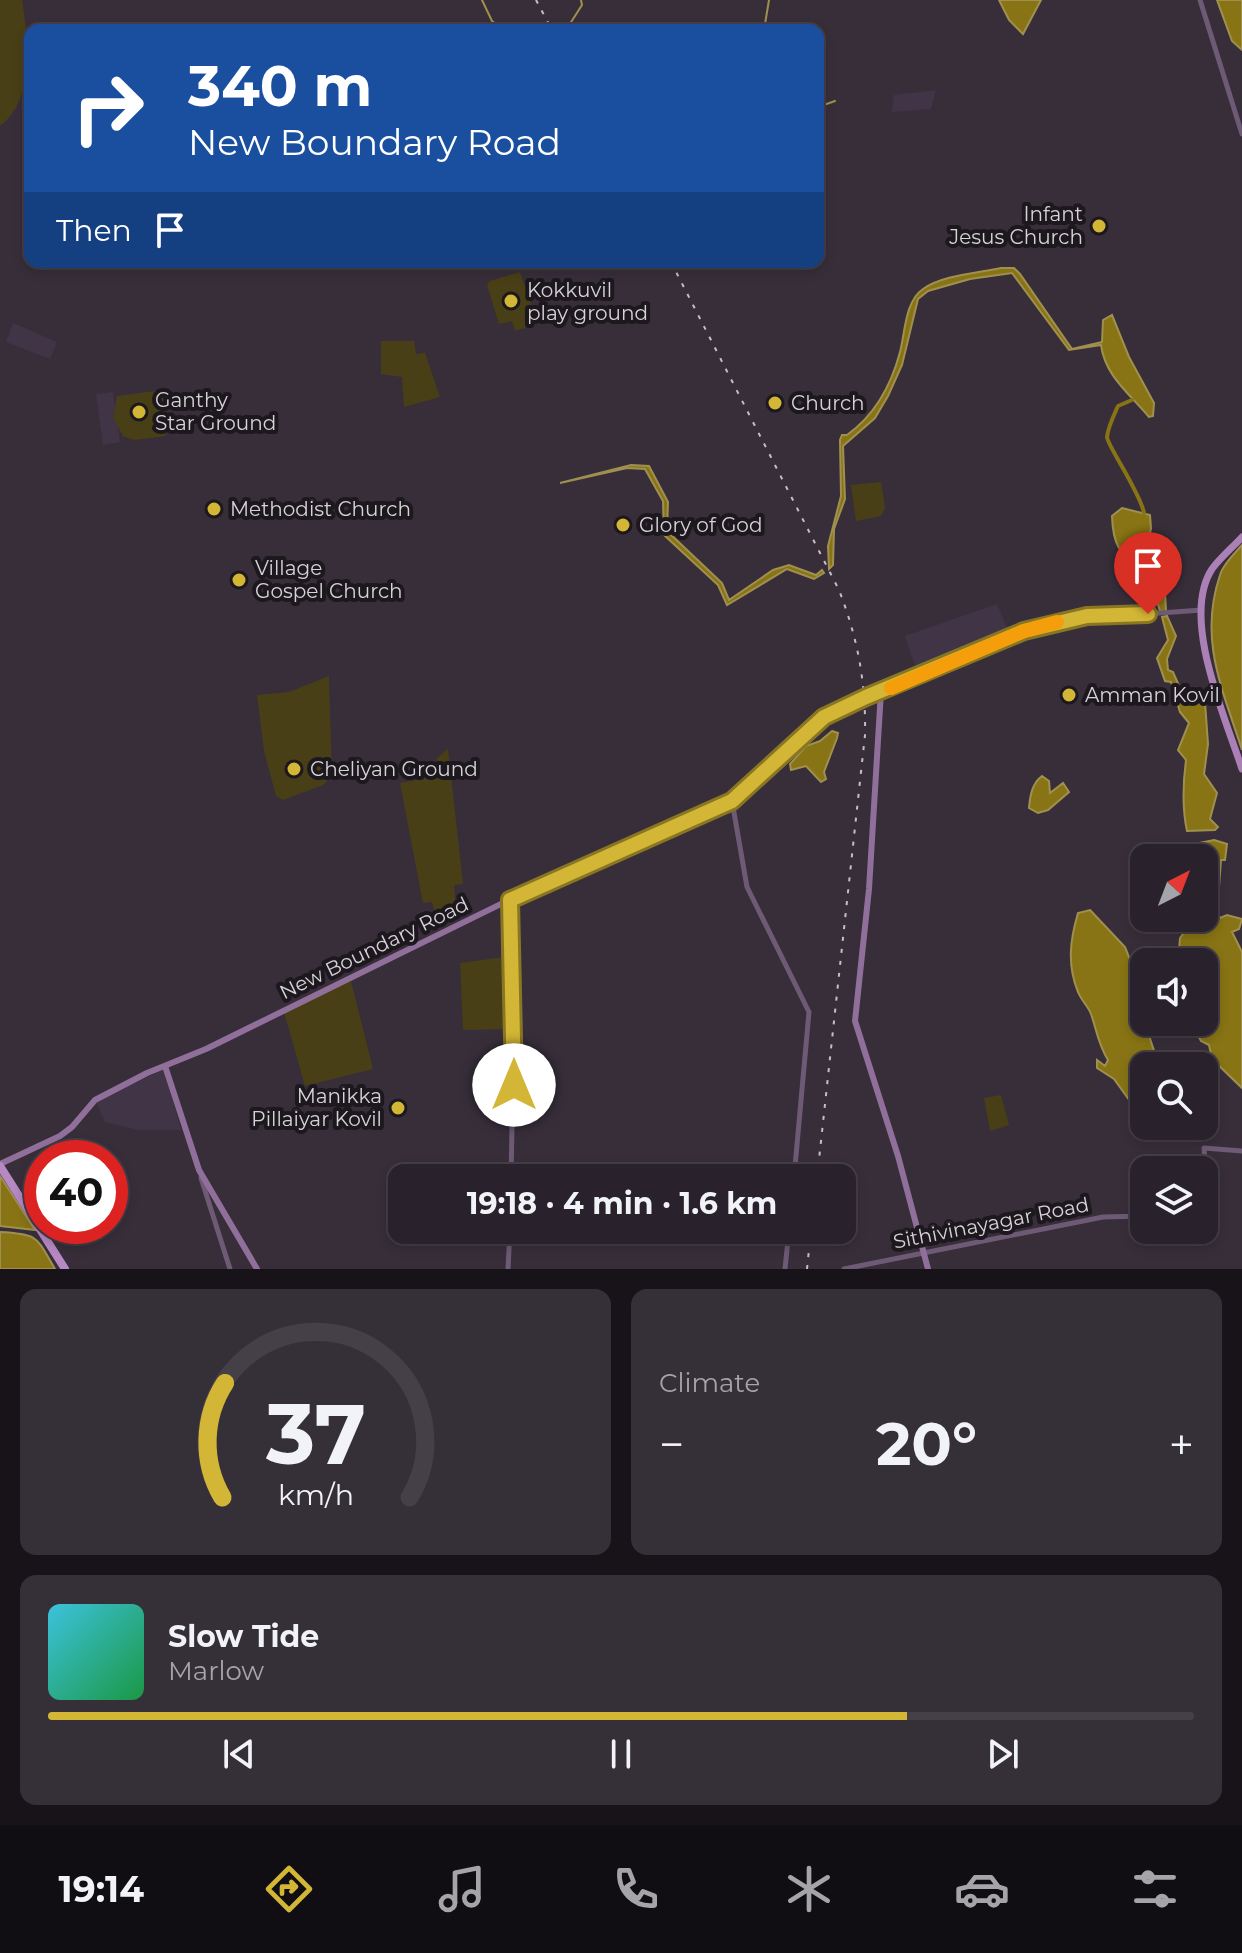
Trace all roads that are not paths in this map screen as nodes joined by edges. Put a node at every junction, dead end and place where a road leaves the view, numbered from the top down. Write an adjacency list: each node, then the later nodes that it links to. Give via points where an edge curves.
1 (1200, 0): 2 (street)
2 (1242, 134)
3 (1242, 537): 4 (main road, via 1212,569)
4 (1203, 610): 5 (street, New Boundary Road, via 1087,616 1049,624); 6 (main road, via 1216,695)
5 (881, 691): 7 (main road, New Boundary Road, via 824,717); 19 (main road, via 855,1021)
6 (1242, 769)
7 (732, 801): 8 (main road, New Boundary Road); 13 (street, via 747,887 809,1012)
8 (510, 900): 9 (main road, New Boundary Road); 12 (street)
9 (165, 1066): 14 (main road, New Boundary Road, via 95,1100 60,1136); 15 (main road)
10 (1242, 1151): 11 (street, via 1204,1148)
11 (1204, 1156)
12 (511, 1164)
13 (795, 1164)
14 (0, 1165): 20 (highway)
15 (199, 1170): 21 (street); 22 (main road)
16 (1130, 1216): 19 (street, Sithivinayagar Road, via 1103,1217)
17 (509, 1244): 23 (street)
18 (788, 1244): 24 (street)
19 (924, 1253): 25 (street, Sithivinayagar Road); 26 (main road)
20 (65, 1269)
21 (230, 1269)
22 (257, 1269)
23 (508, 1269)
24 (785, 1269)
25 (844, 1269)
26 (928, 1269)

